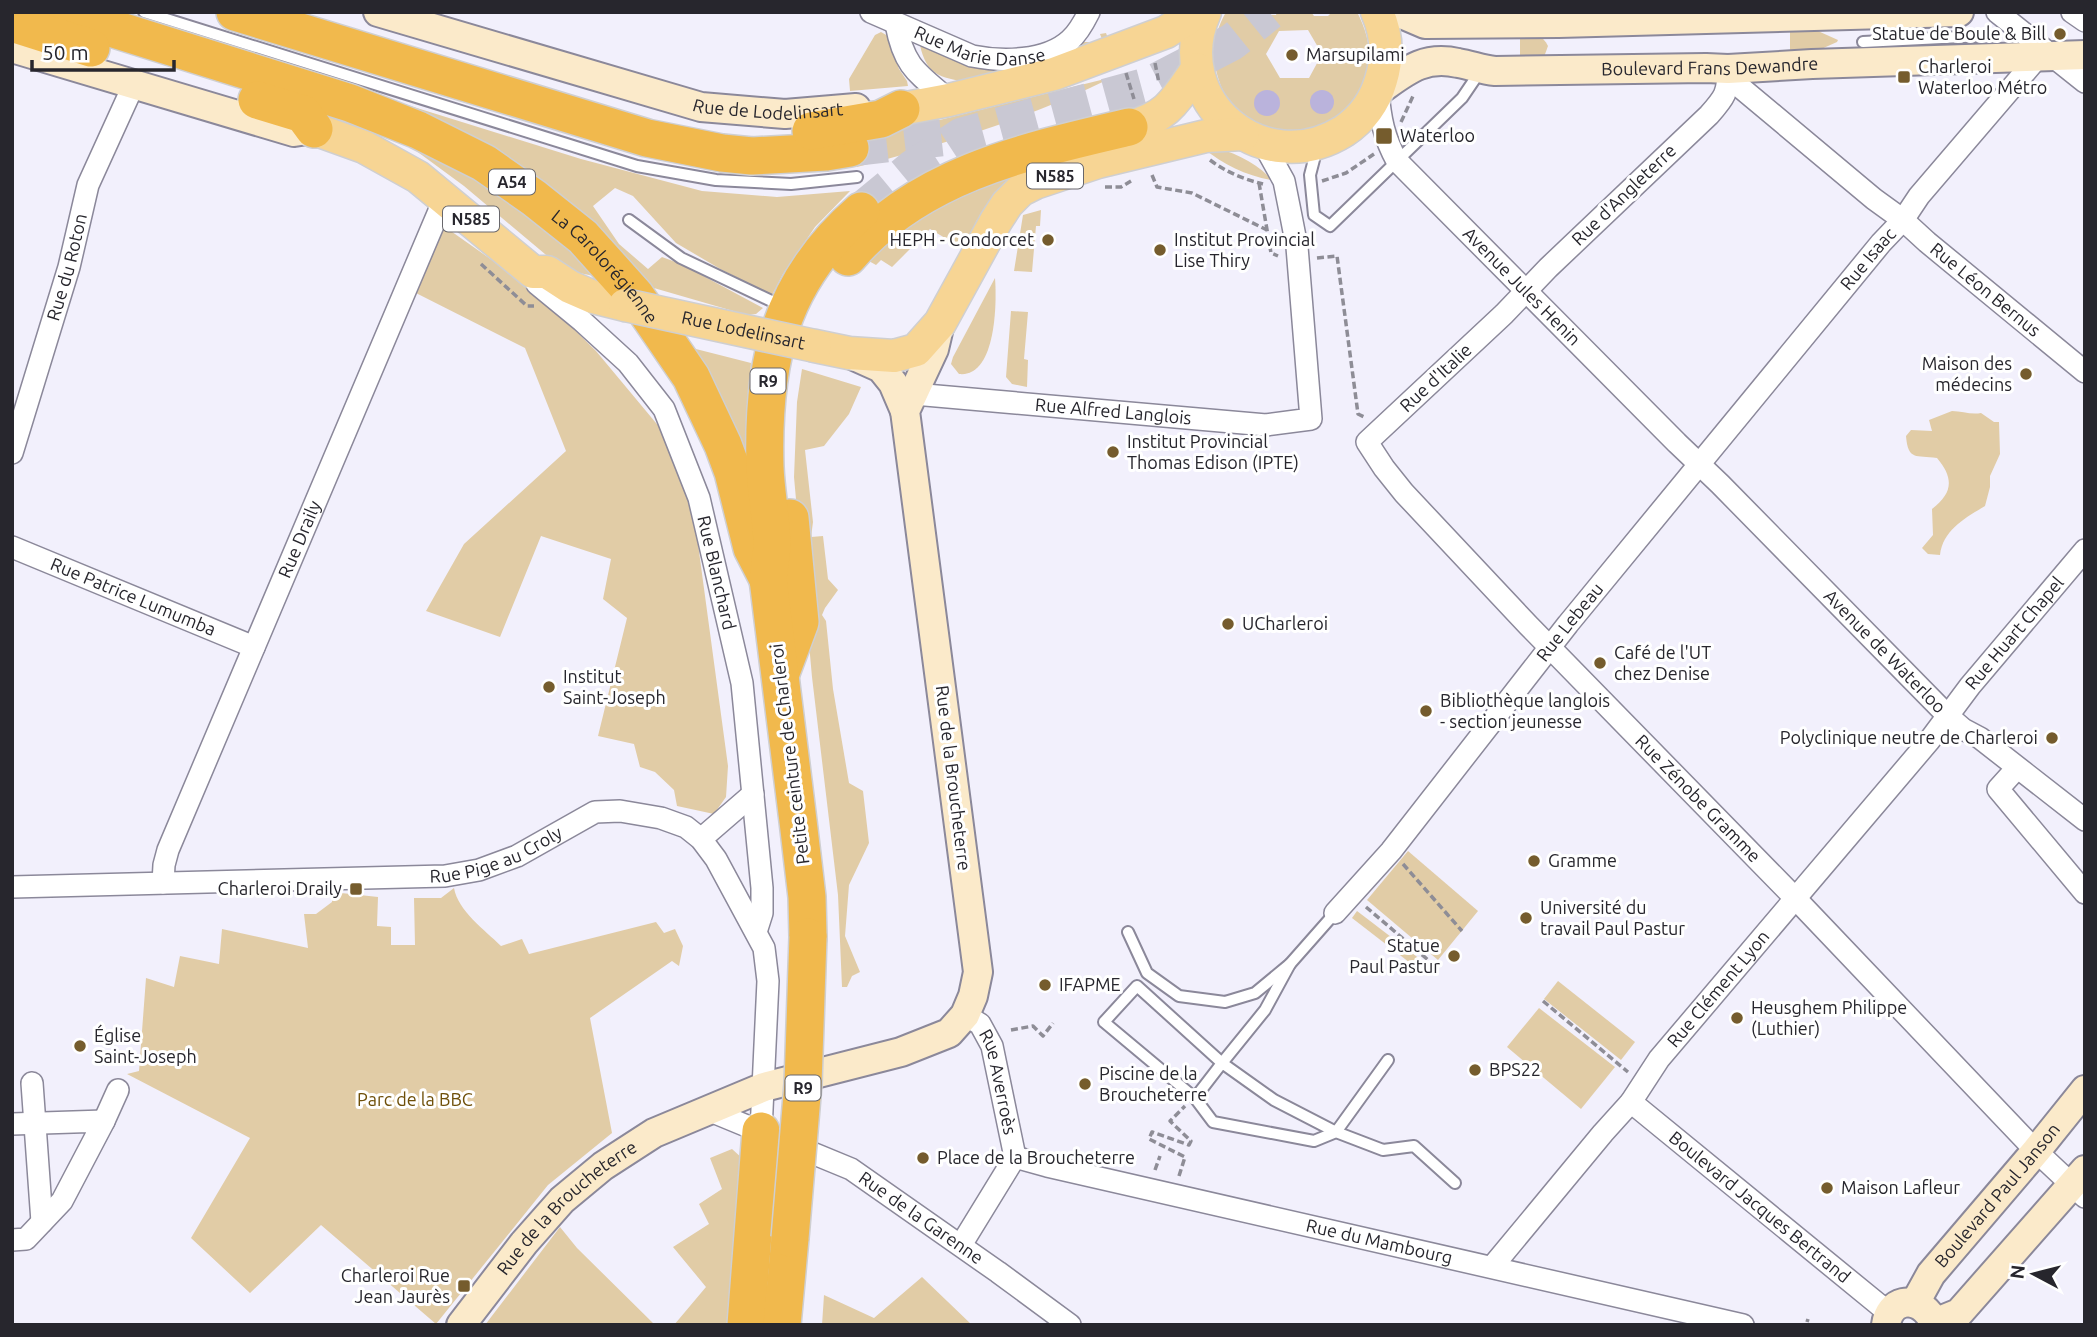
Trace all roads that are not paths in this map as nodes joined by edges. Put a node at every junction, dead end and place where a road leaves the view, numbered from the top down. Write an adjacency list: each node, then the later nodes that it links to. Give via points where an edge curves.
1 (60, 12): 55 (highway, La Carolorégienne / A54, via 350,103 418,130 484,163 583,237 635,295 691,377 733,471 752,548)
2 (144, 12): 38 (lane, via 637,166 728,181 791,184)
3 (234, 12): 38 (highway, via 647,138 752,156 801,154)
4 (309, 12): 32 (highway, via 689,125 789,133 855,125)
5 (378, 12): 32 (main road, Rue de Lodelinsart, via 701,107 786,114 881,106)
6 (871, 12): 18 (street, Rue Marie Danse)
7 (1197, 12): 31 (main road, Rue de Lodelinsart, via 1166,32 1054,74)
8 (1205, 12): 24 (main road)
9 (1377, 12): 30 (main road, N585, via 1386,44)
10 (1397, 12): 15 (main road, via 1425,24)
11 (1959, 12): 15 (main road)
12 (1997, 12): 23 (street)
13 (2073, 12): 16 (street)
14 (1086, 18): 18 (street, Rue Marie Danse, via 1069,41 1014,60 972,56)
15 (1565, 18): 25 (main road)
16 (2085, 22)
17 (12, 23): 34 (highway, via 303,114)
18 (896, 24): 31 (street, via 906,59)
19 (1981, 36): 20 (lane)
20 (1863, 42)
21 (12, 48): 29 (main road)
22 (2085, 55): 23 (main road, Boulevard Frans Dewandre)
23 (2045, 56): 26 (main road, Boulevard Frans Dewandre); 28 (street); 41 (street, Rue Isaac, via 1919,196)
24 (1197, 69): 33 (main road, via 1162,114 1144,123); 35 (main road, via 1219,115)
25 (1559, 69): 26 (main road, Boulevard Frans Dewandre); 27 (main road, Boulevard Frans Dewandre)
26 (1728, 69): 41 (street, Rue Léon Bernus, via 1741,87); 43 (street, Rue d'Angleterre, via 1728,88 1720,102)
27 (1481, 70): 30 (main road, Boulevard Frans Dewandre, via 1433,60 1413,66); 37 (lane, via 1462,98)
28 (2085, 82)
29 (134, 84): 34 (main road, via 294,132); 51 (street, Rue du Roton, via 88,186 69,267)
30 (1378, 91): 36 (main road, N585, via 1350,127); 37 (street, Avenue Jules Henin, via 1386,142)
31 (949, 100): 32 (main road, Rue de Lodelinsart)
32 (901, 109)
33 (1132, 115): 58 (highway, via 932,190 872,232 826,285 811,315 792,390 787,442 789,505 800,622)
34 (314, 129): 39 (main road, Rue Lodelinsart / N585, via 392,161)
35 (1253, 139): 36 (main road, N585, via 1281,147); 46 (main road, N585, via 1206,136 1098,162 1021,190 996,220); 49 (street, Rue Alfred Langlois, via 1284,181 1297,247 1311,419 1266,425)
36 (1318, 143): 37 (lane, via 1310,174 1314,215 1330,226)
37 (1396, 161): 43 (street, Avenue Jules Henin)
38 (856, 179): 44 (highway, Petite ceinture de Charleroi / R9, via 838,231 815,258)
39 (445, 197): 42 (main road, Rue Lodelinsart / N585); 56 (street, Rue Draily)
40 (629, 220): 44 (lane, via 681,258)
41 (1903, 220): 48 (street, Rue Léon Bernus); 52 (street, Rue Isaac)
42 (533, 272): 47 (main road, Rue Lodelinsart / N585, bridge, via 547,272 593,297); 61 (street, Rue Blanchard, via 537,284 628,363 664,409 699,498 742,682)
43 (1525, 292): 45 (street, Rue d'Angleterre); 52 (street, Avenue Jules Henin)
44 (787, 308): 55 (highway, Petite ceinture de Charleroi / R9, via 766,397 765,467 772,547)
45 (1504, 314): 50 (street, Rue d'Italie)
46 (940, 323): 47 (main road, Rue Lodelinsart / N585, via 916,350 894,356); 49 (main road, N585, via 938,339)
47 (849, 353): 49 (main road, Rue Lodelinsart / N585, via 881,368 898,399)
48 (2085, 372)
49 (910, 402): 72 (main road, Rue de la Broucheterre / N585, via 978,972)
50 (1375, 435): 57 (street, Rue Zénobe Gramme, via 1384,468 1404,493)
51 (12, 453)
52 (1699, 463): 57 (street, Rue Lebeau); 59 (street, Avenue de Waterloo)
53 (12, 547): 56 (street, Rue Patrice Lumumba)
54 (2085, 550): 59 (street, Rue Huart Chapel)
55 (768, 579): 58 (highway, Petite ceinture de Charleroi / R9)
56 (254, 648): 64 (street, Rue Draily, via 168,850)
57 (1550, 649): 67 (street, Rue Zénobe Gramme); 68 (street, Rue Lebeau, via 1391,851)
58 (781, 674): 99 (highway, Petite ceinture de Charleroi / R9, bridge, via 808,937 803,1084)
59 (1948, 716): 60 (street, Avenue de Waterloo); 67 (street, Rue Clément Lyon)
60 (2017, 768): 62 (street, Avenue de Waterloo); 66 (street, via 1998,789)
61 (753, 794): 63 (street); 69 (street, Rue Blanchard, via 762,901)
62 (2085, 820)
63 (701, 839): 64 (street, Rue Pige au Croly, via 686,827 661,818 595,812 517,856 445,876); 69 (street, Rue Pige au Croly)
64 (163, 883): 65 (street, Rue Pige au Croly)
65 (12, 887)
66 (2085, 893)
67 (1795, 898): 79 (street, Rue Clément Lyon, via 1660,1059); 87 (street, Rue Zénobe Gramme)
68 (1335, 913): 71 (lane)
69 (756, 932): 76 (street, Rue Pige au Croly, via 764,947 768,981)
70 (1128, 932): 71 (lane, via 1147,973 1179,996 1225,1002 1255,993)
71 (1290, 964): 74 (lane, via 1265,1010)
72 (965, 1016): 76 (main road, Rue de la Broucheterre, via 949,1033 925,1044); 88 (street, Rue Averroès, via 980,1024 992,1046)
73 (1388, 1060): 86 (lane)
74 (1222, 1063): 80 (lane); 80 (lane, via 1137,986 1104,1021); 86 (lane, via 1274,1100)
75 (32, 1083): 83 (street)
76 (764, 1087): 81 (main road, Rue de la Broucheterre); 85 (street, Rue Pige au Croly)
77 (118, 1090): 82 (street)
78 (2085, 1090): 87 (main road, Boulevard Paul Janson)
79 (1637, 1093): 94 (street, Rue Clément Lyon); 95 (street, Boulevard Jacques Bertrand)
80 (1195, 1098): 86 (lane, via 1213,1122 1314,1141)
81 (708, 1110): 85 (street, Rue de la Garenne); 97 (main road, Rue de la Broucheterre, via 654,1133 562,1199)
82 (104, 1121): 83 (street); 91 (street, via 62,1200)
83 (35, 1123): 84 (street); 91 (street)
84 (12, 1124)
85 (761, 1131): 93 (street, Rue de la Garenne, via 851,1169); 98 (highway)
86 (1336, 1132): 89 (lane, via 1383,1150 1414,1146)
87 (2036, 1151): 90 (street, Rue Zénobe Gramme); 96 (main road, Boulevard Paul Janson, via 1931,1273)
88 (1015, 1157): 93 (street); 94 (street, Rue du Mambourg)
89 (1455, 1183)
90 (2081, 1184): 96 (main road, via 1959,1313)
91 (41, 1222): 92 (street, via 26,1239)
92 (12, 1240)
93 (961, 1245): 100 (street, Rue de la Garenne)
94 (1492, 1267): 101 (street, Rue du Mambourg)
95 (1888, 1319): 96 (main road, via 1900,1304)
96 (1928, 1319)
97 (461, 1325)
98 (746, 1325)
99 (782, 1325)
100 (1070, 1325)
101 (1743, 1325)

